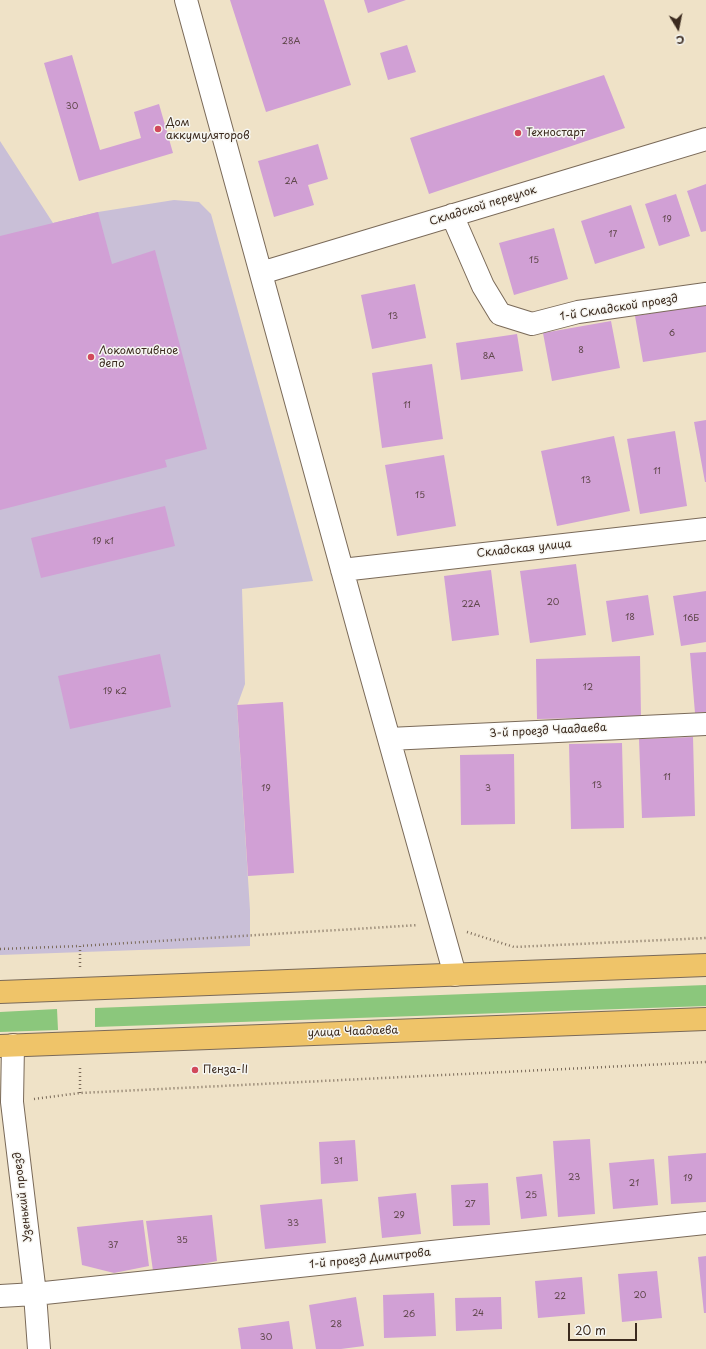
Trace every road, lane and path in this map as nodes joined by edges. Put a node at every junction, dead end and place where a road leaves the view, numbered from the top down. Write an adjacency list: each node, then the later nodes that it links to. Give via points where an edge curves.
1 (186, 0): 4 (street)
2 (706, 139): 3 (street, Складской переулок)
3 (452, 215): 4 (street, Складской переулок); 5 (street, 1-й Складской проезд, via 483,286 500,314 532,324 578,312)
4 (261, 273): 7 (street)
5 (706, 294)
6 (706, 529): 7 (street, Складская улица)
7 (342, 570): 9 (street)
8 (706, 724): 9 (street, 3-й проезд Чаадаева)
9 (389, 739): 10 (street)
10 (441, 924): 11 (path, via 514,947); 15 (street)
11 (706, 938)
12 (80, 946): 13 (path)
13 (0, 949)
14 (706, 966): 15 (main road)
15 (455, 975): 16 (main road)
16 (0, 992)
17 (706, 1018): 18 (main road, улица Чаадаева)
18 (7, 1046): 20 (street, Узенький проезд)
19 (706, 1062): 20 (path, via 80,1093)
20 (12, 1102): 22 (street, Узенький проезд)
21 (706, 1224): 22 (street, 1-й проезд Димитрова)
22 (35, 1294): 23 (street, 1-й проезд Димитрова); 24 (street, Узенький проезд)
23 (0, 1296)
24 (39, 1349)

